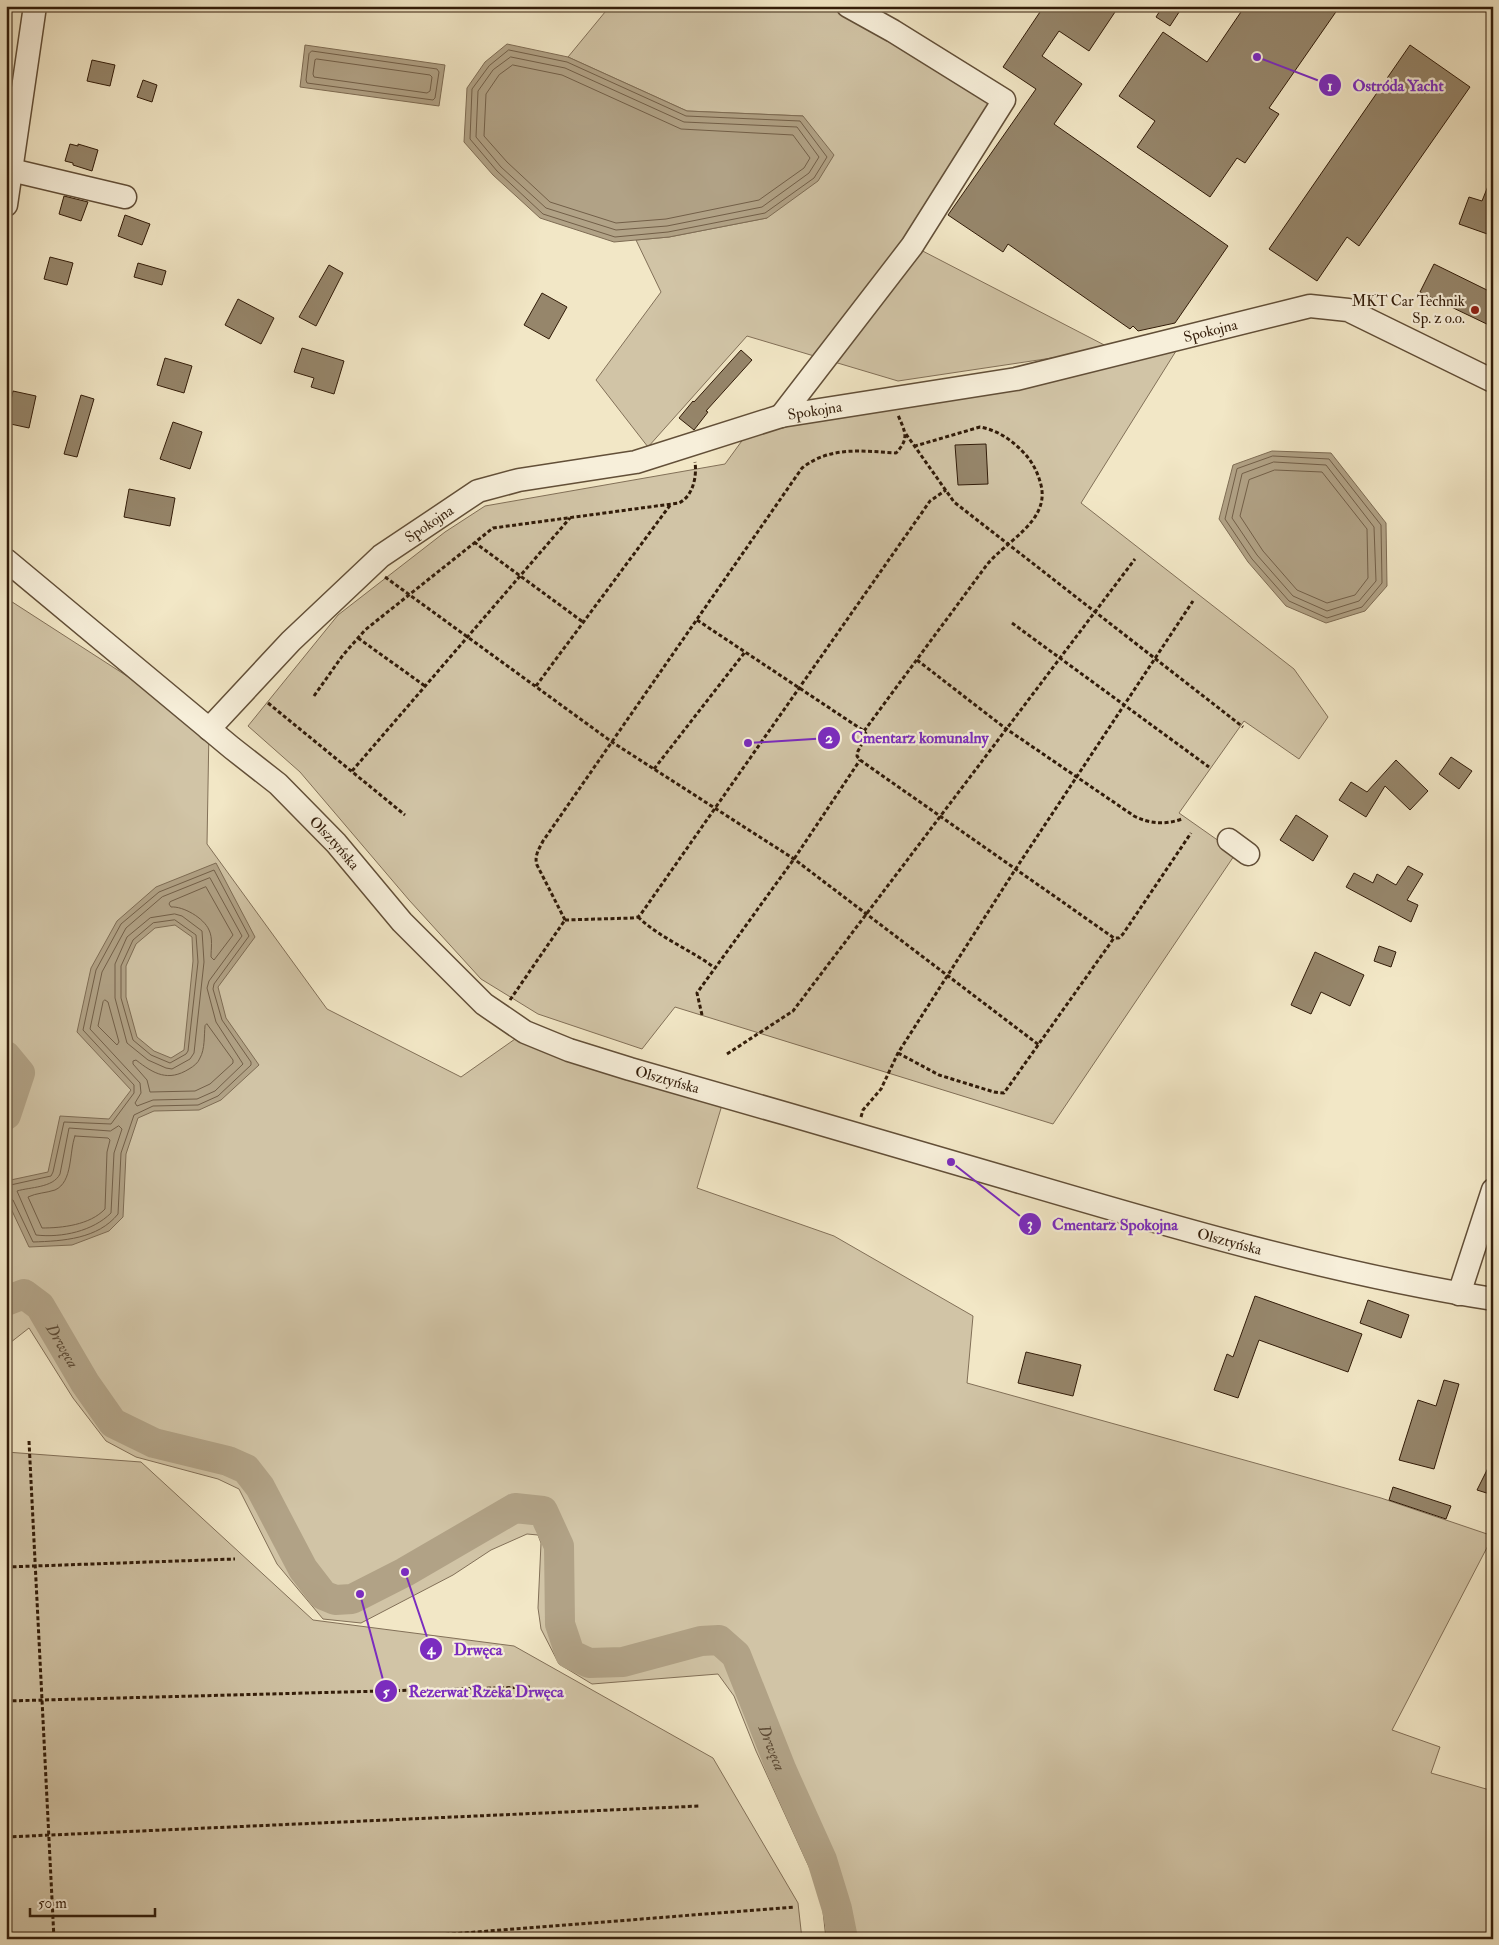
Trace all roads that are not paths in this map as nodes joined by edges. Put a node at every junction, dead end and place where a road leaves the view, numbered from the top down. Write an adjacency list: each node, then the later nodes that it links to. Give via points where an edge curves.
1 (35, 6): 3 (street)
2 (848, 6): 7 (street, via 1004,100 912,246)
3 (11, 170): 4 (street); 5 (street)
4 (125, 197)
5 (6, 205)
6 (1493, 381): 7 (street, Spokojna, via 1348,310 1310,306 1016,379)
7 (781, 416): 9 (street, Spokojna, via 636,462 519,480 478,491 381,556 291,641)
8 (6, 560): 9 (street, Olsztyńska)
9 (209, 729): 13 (street, Olsztyńska, via 278,784 336,842 402,922 484,1004 525,1032 578,1053 1187,1232)
10 (1229, 840): 11 (street)
11 (1248, 854)
12 (1493, 1190): 13 (street)
13 (1459, 1294): 14 (street, Olsztyńska)
14 (1493, 1299)

